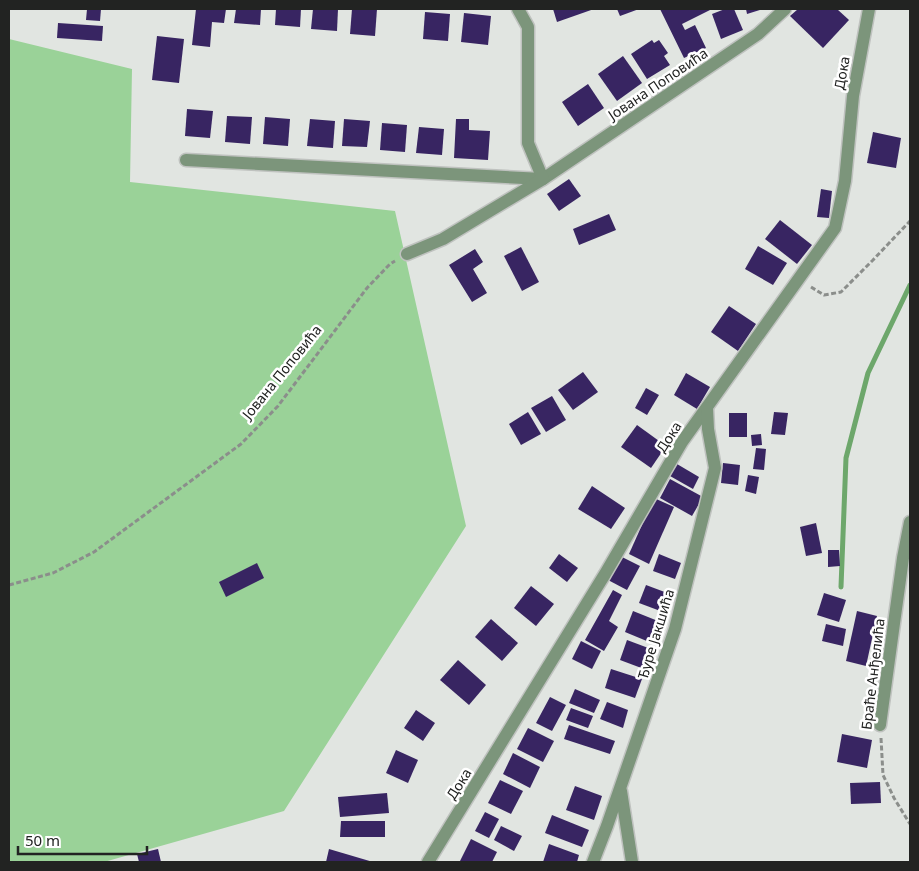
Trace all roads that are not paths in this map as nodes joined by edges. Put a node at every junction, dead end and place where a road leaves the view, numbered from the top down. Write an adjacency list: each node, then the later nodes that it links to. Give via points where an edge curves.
1 (518, 9): 5 (street, via 528,27 528,143)
2 (785, 9): 5 (street, Јована Поповића, via 758,34)
3 (869, 9): 7 (street, Дока, via 853,96 845,181 835,228)
4 (186, 160): 5 (street)
5 (543, 179): 6 (street, Јована Поповића, via 443,239)
6 (407, 254)
7 (707, 408): 10 (street, Ђуре Јакшића, via 715,468 675,628); 11 (street, Дока, via 682,442)
8 (910, 522): 9 (street, Браће Анђелића)
9 (880, 724)
10 (620, 788): 12 (street, Ђуре Јакшића); 13 (street)
11 (428, 862)
12 (593, 862)
13 (632, 862)

